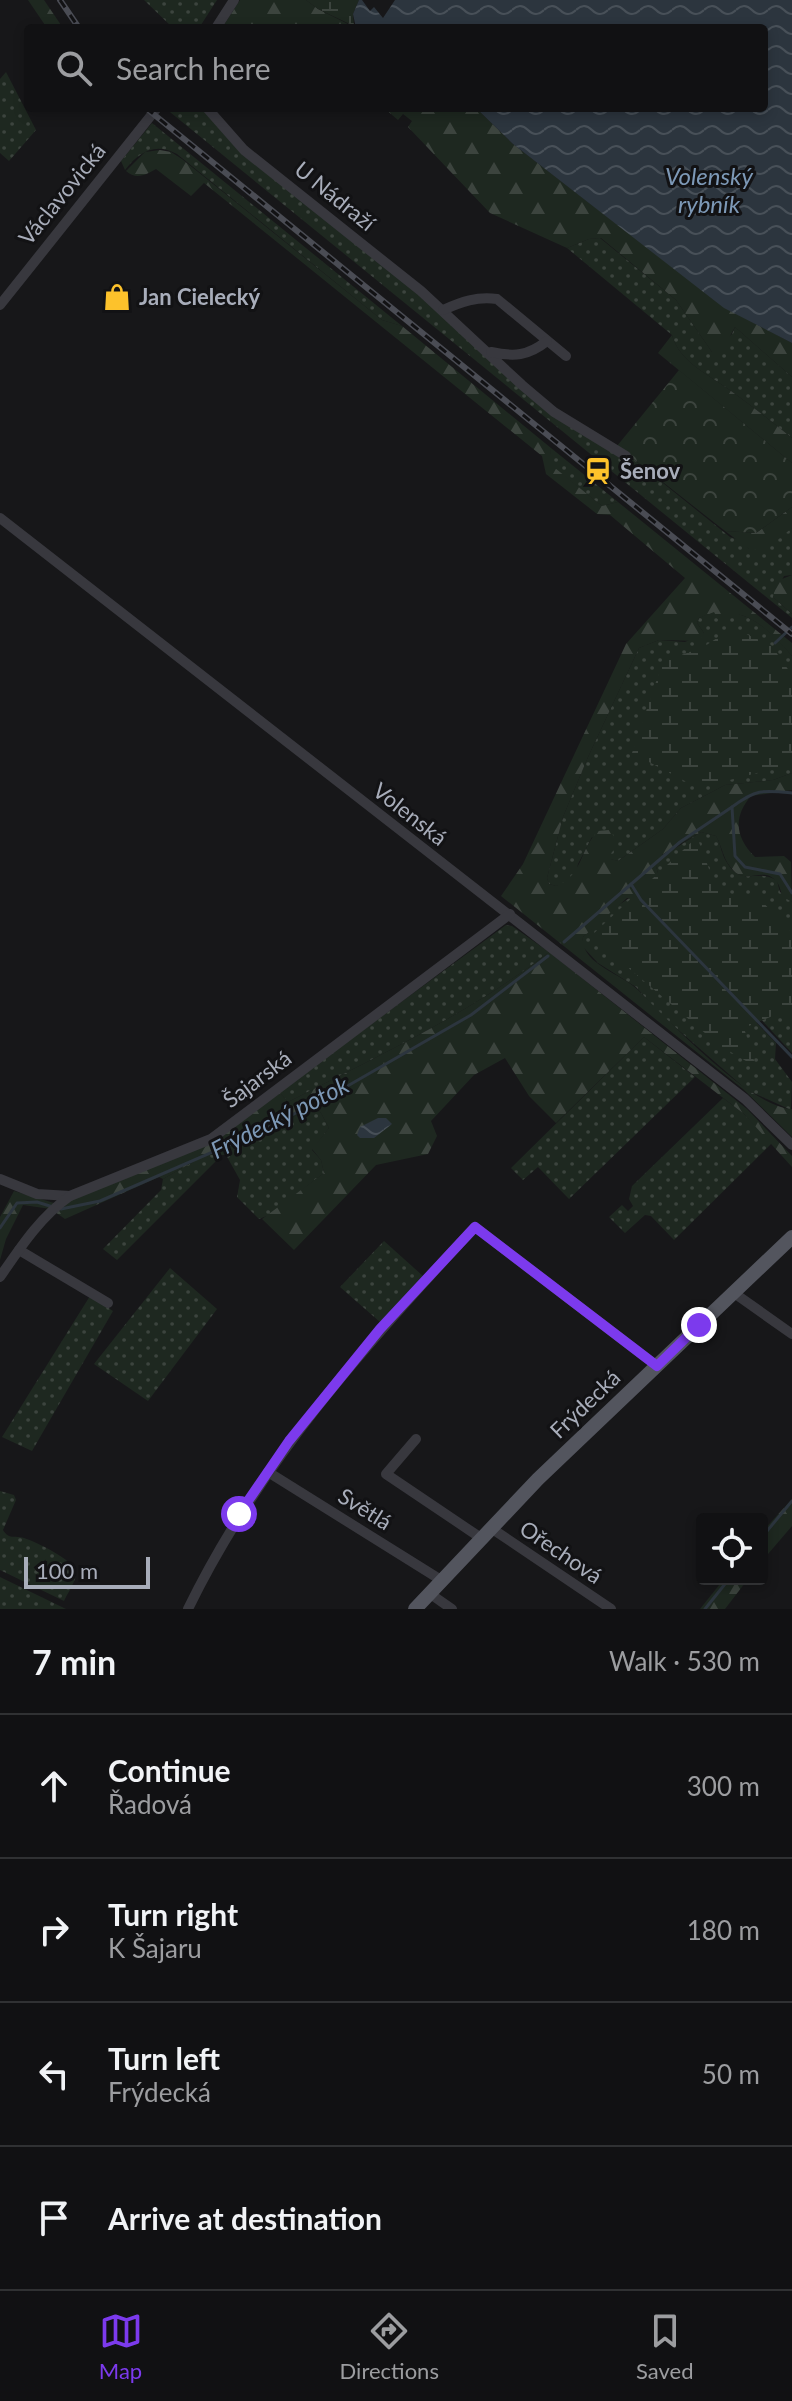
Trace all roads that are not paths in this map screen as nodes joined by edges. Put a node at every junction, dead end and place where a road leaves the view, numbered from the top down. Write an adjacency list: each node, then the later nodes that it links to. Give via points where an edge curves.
1 (234, 0): 2 (street)
2 (219, 24)
3 (154, 112): 5 (street, Václavovická)
4 (211, 112): 6 (street, U Nádraží, via 244,150)
5 (0, 305)
6 (443, 310): 7 (street, via 464,301 497,299); 8 (street, U Nádraží)
7 (547, 341): 8 (street, via 529,354); 9 (street)
8 (489, 352): 10 (street, U Nádraží, via 554,412)
9 (566, 356)
10 (626, 456)
11 (0, 518): 12 (street, Volenská)
12 (510, 914): 13 (street, Volenská, via 745,1099); 15 (street, Šajarská, via 211,1139)
13 (792, 1145)
14 (0, 1179): 15 (street, via 37,1194)
15 (70, 1196): 17 (street, Šajarská)
16 (792, 1237): 19 (main road, Frýdecká)
17 (19, 1250): 18 (street, Šajarská); 20 (street)
18 (0, 1277)
19 (734, 1293): 21 (street); 22 (main road, Frýdecká)
20 (108, 1303)
21 (792, 1334)
22 (657, 1366): 24 (street, via 475,1227 380,1329); 25 (main road, Frýdecká)
23 (416, 1439): 25 (street, Ořechová, via 386,1474)
24 (268, 1472): 26 (street, Světlá); 28 (street)
25 (486, 1533): 26 (main road, Frýdecká); 31 (street, Ořechová)
26 (441, 1580): 27 (main road, Frýdecká)
27 (429, 1593): 29 (main road, Frýdecká); 30 (street)
28 (188, 1609)
29 (415, 1609)
30 (452, 1609)
31 (611, 1609)

